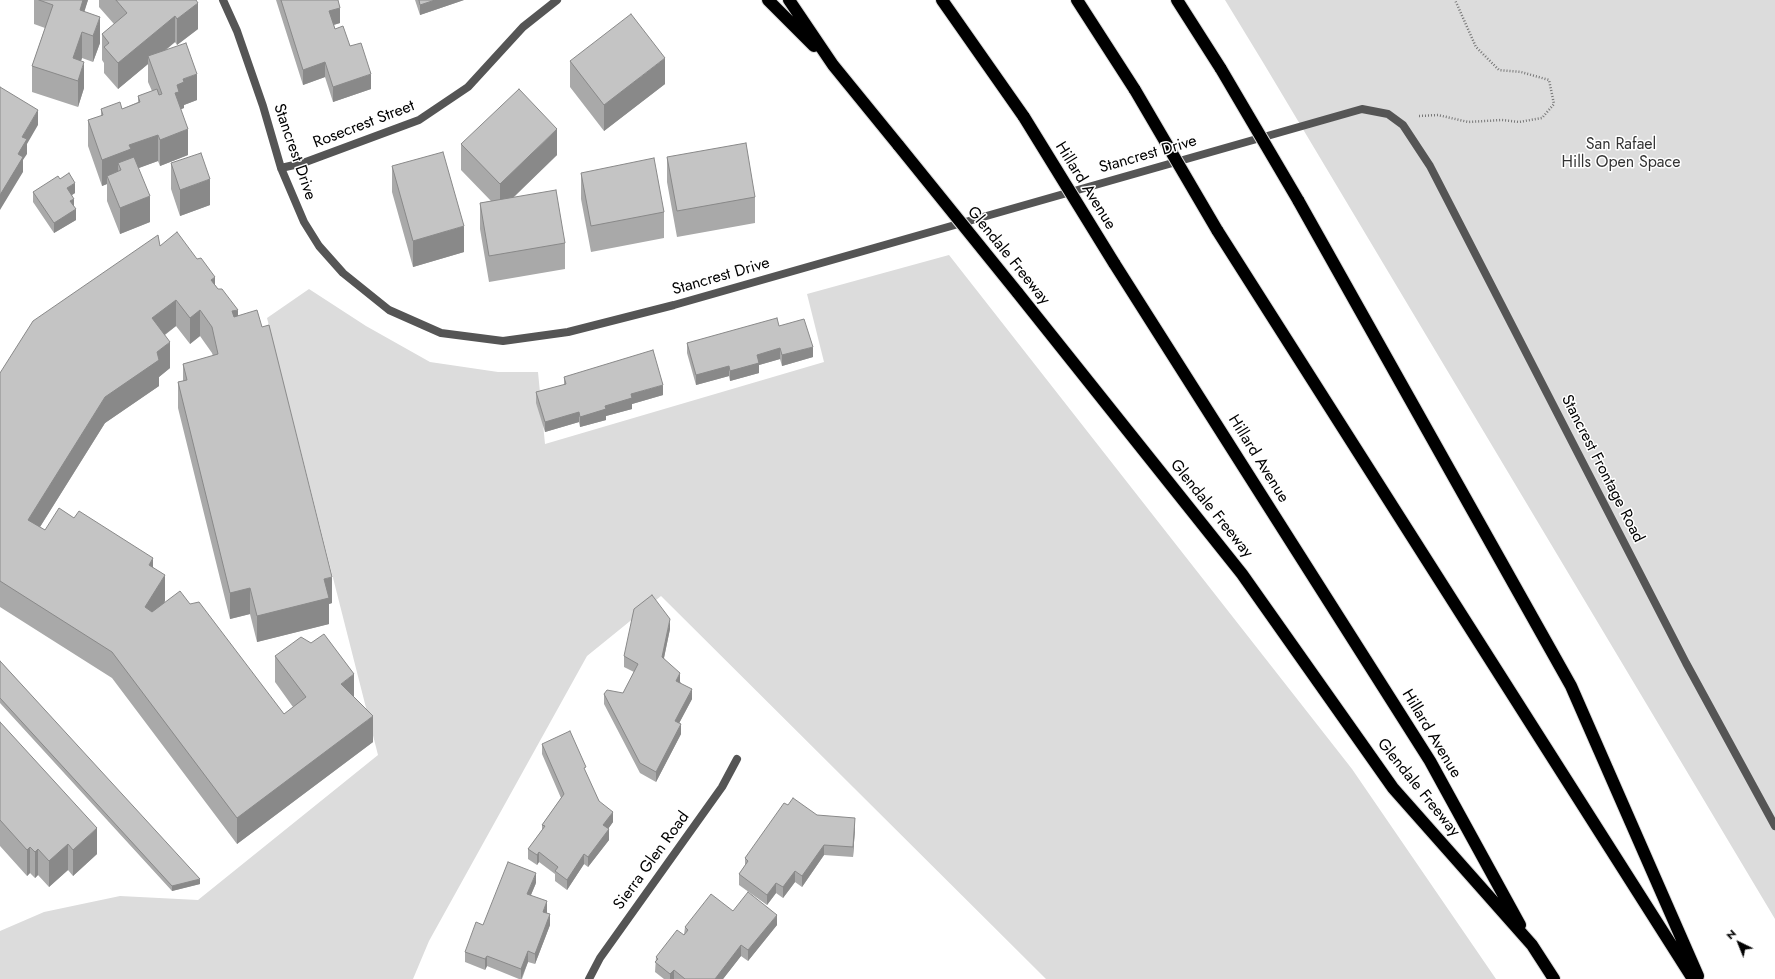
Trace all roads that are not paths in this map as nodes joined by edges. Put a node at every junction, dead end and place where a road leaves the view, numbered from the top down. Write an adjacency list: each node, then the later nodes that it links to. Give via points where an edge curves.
1 (223, 0): 10 (street, Stancrest Drive, via 263,106)
2 (556, 0): 10 (street, Rosecrest Street, via 522,27 468,87 420,120 303,163)
3 (768, 0): 8 (highway)
4 (789, 0): 8 (highway)
5 (942, 0): 13 (highway, Hillard Avenue, bridge, via 1024,117 1430,761)
6 (1076, 0): 16 (highway, bridge, via 1135,90 1217,230)
7 (1177, 0): 17 (highway, bridge, via 1298,200 1571,686)
8 (833, 65): 13 (highway, Glendale Freeway, bridge, via 1242,574 1393,788)
9 (1403, 125): 10 (street, Stancrest Drive, via 1388,114 1362,109 674,305 568,332 503,341 441,333 389,310 343,273 319,246 304,222); 12 (street, Stancrest Frontage Road, via 1430,166 1686,663)
10 (281, 168)
11 (737, 759): 14 (street, Sierra Glen Road, via 722,787 600,958)
12 (1775, 826)
13 (1532, 945): 15 (highway, Glendale Freeway)
14 (589, 979)
15 (1554, 979)
16 (1693, 979)
17 (1700, 979)

